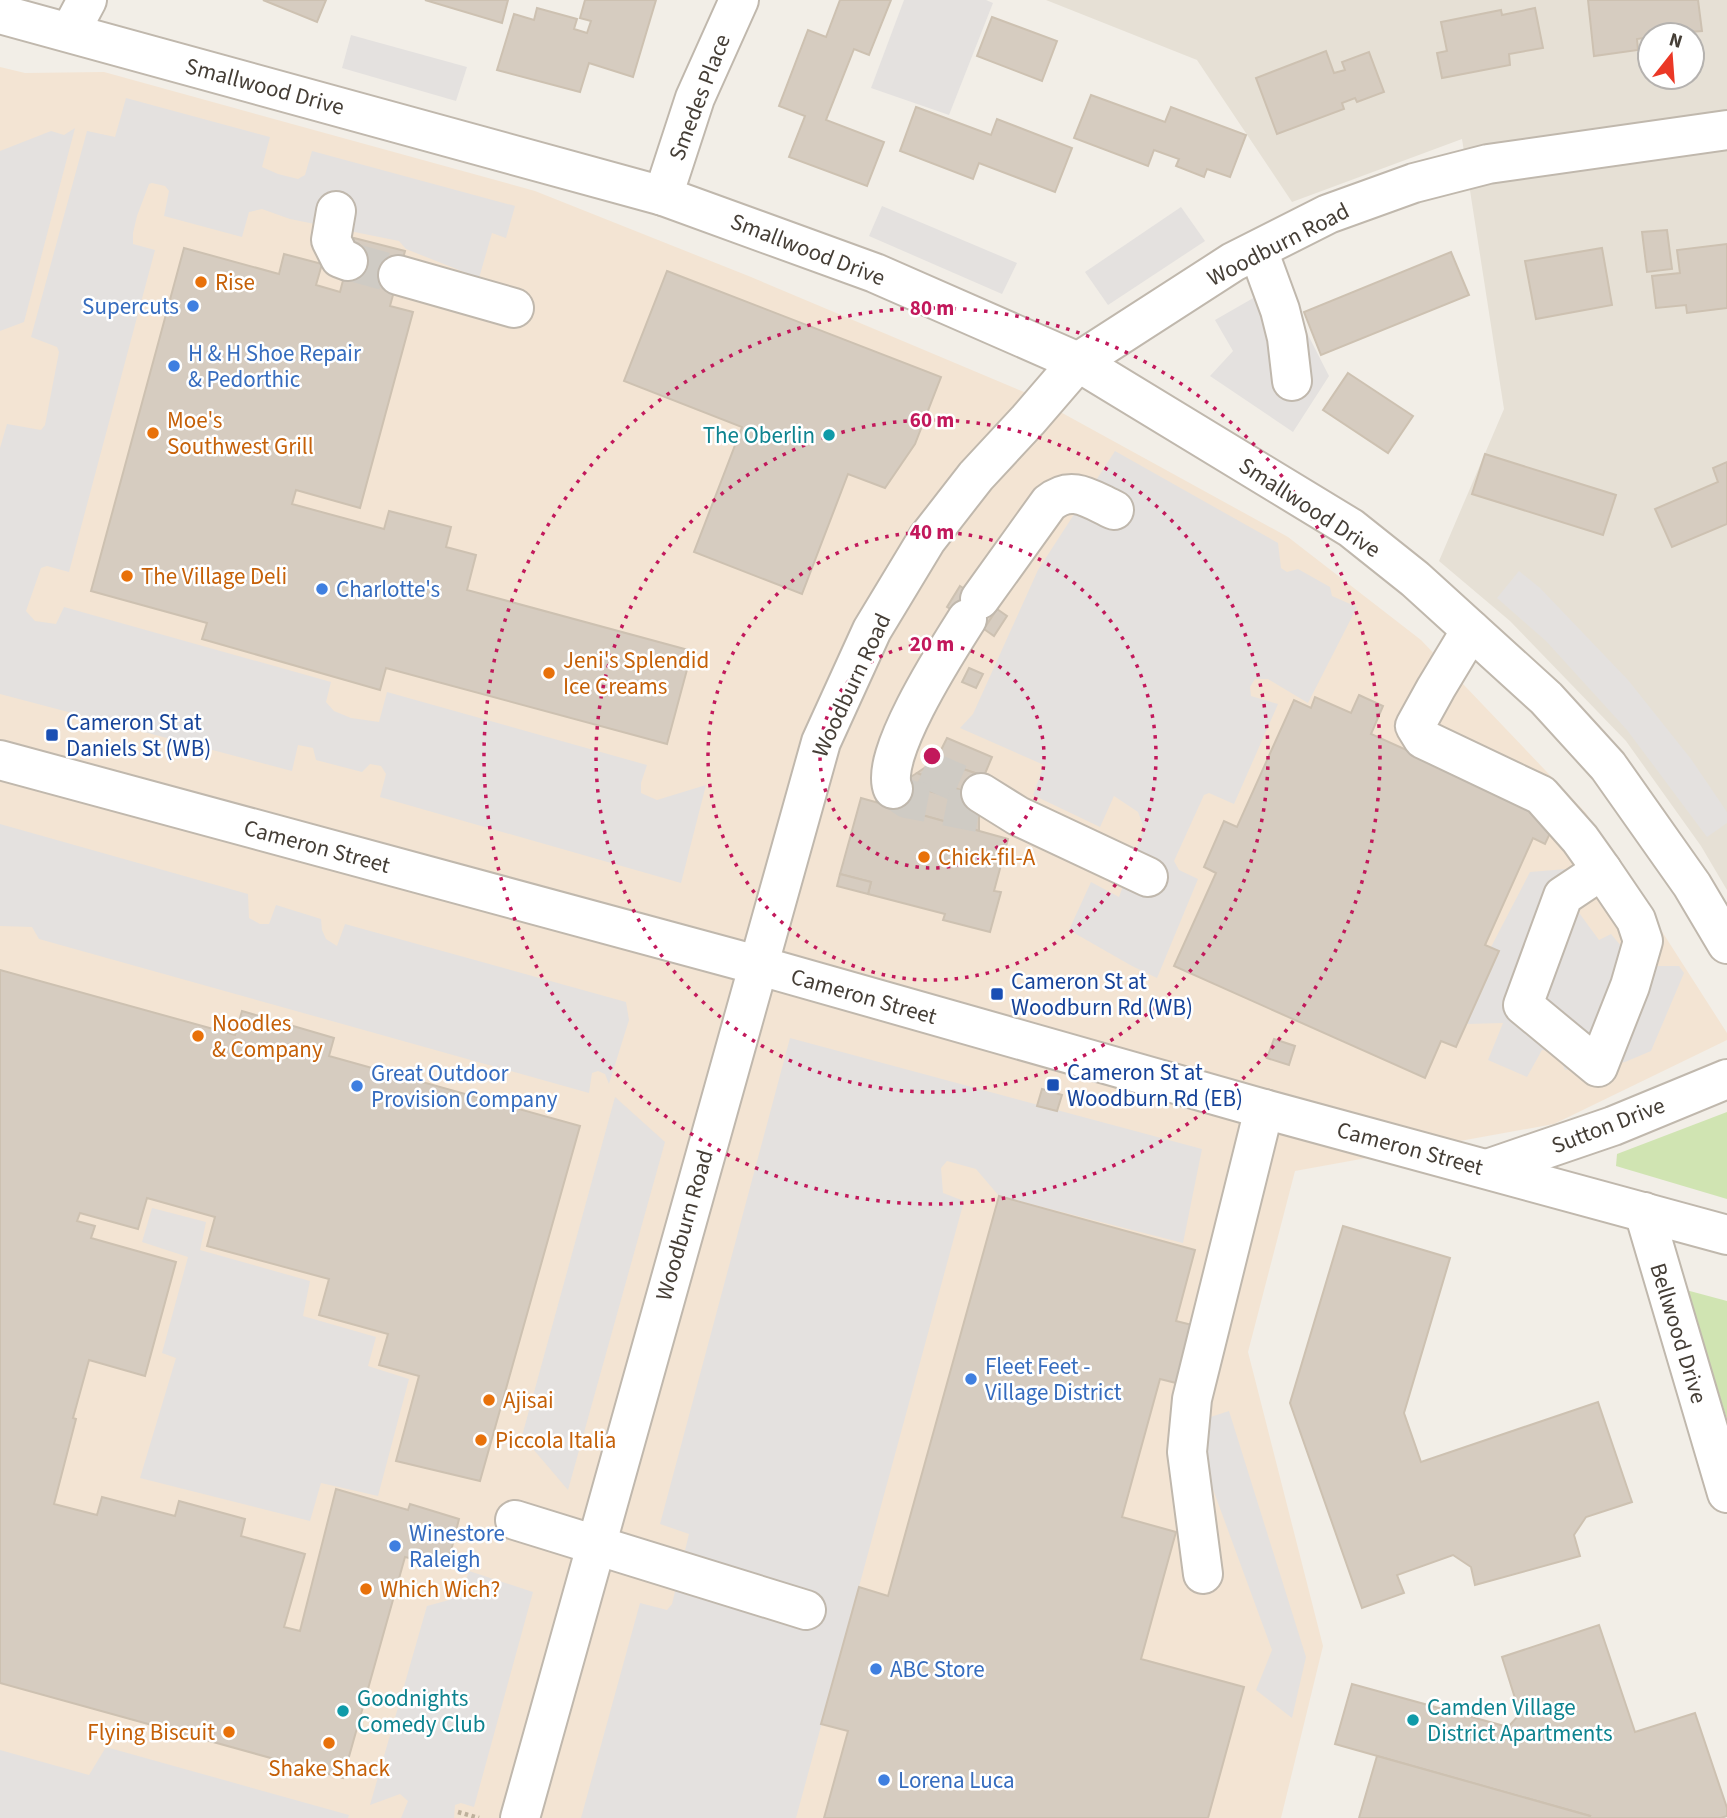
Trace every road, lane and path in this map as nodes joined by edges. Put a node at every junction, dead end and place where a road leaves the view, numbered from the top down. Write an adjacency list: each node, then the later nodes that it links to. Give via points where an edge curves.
1 (739, 0): 5 (street, Smedes Place, via 695,98)
2 (0, 14): 3 (street, Smallwood Drive)
3 (78, 16): 5 (street, Smallwood Drive)
4 (1727, 130): 7 (street, Woodburn Road, via 1488,164 1414,183 1328,214)
5 (663, 196): 11 (street, Smallwood Drive, via 875,274)
6 (336, 211): 8 (street, via 331,240 340,258)
7 (1258, 250): 11 (street, Woodburn Road); 12 (street, via 1282,319)
8 (348, 261)
9 (398, 275): 10 (street)
10 (514, 308)
11 (1078, 362): 14 (street, Smallwood Drive, via 1350,528); 21 (street, Woodburn Road, via 975,475 927,539 872,630 821,742)
12 (1292, 381)
13 (1114, 510): 16 (street, via 1079,494 1058,495 1049,503 974,609 911,717 910,760 891,777)
14 (1471, 630): 18 (street, via 1415,726 1423,739 1541,794); 20 (street, Smallwood Drive, via 1546,698 1608,766)
15 (0, 760): 21 (street, Cameron Street)
16 (893, 789)
17 (980, 803): 19 (street)
18 (1602, 870): 22 (street, via 1636,920 1643,941); 22 (street, via 1563,896 1522,1005)
19 (1149, 877)
20 (1727, 944)
21 (757, 965): 24 (street, Cameron Street); 31 (street, Woodburn Road)
22 (1598, 1066): 25 (street)
23 (1727, 1079): 25 (street, Sutton Drive)
24 (1264, 1109): 26 (street, Cameron Street); 32 (street, via 1192,1399 1187,1452)
25 (1613, 1126): 26 (street, Sutton Drive)
26 (1487, 1169): 27 (street, Cameron Street)
27 (1644, 1212): 28 (street, Cameron Street); 29 (street, Bellwood Drive)
28 (1727, 1235)
29 (1727, 1493)
30 (515, 1520): 31 (street)
31 (595, 1546): 33 (street); 36 (street, Woodburn Road)
32 (1203, 1574)
33 (806, 1609)
34 (458, 1812): 35 (path)
35 (479, 1818)
36 (520, 1818)

